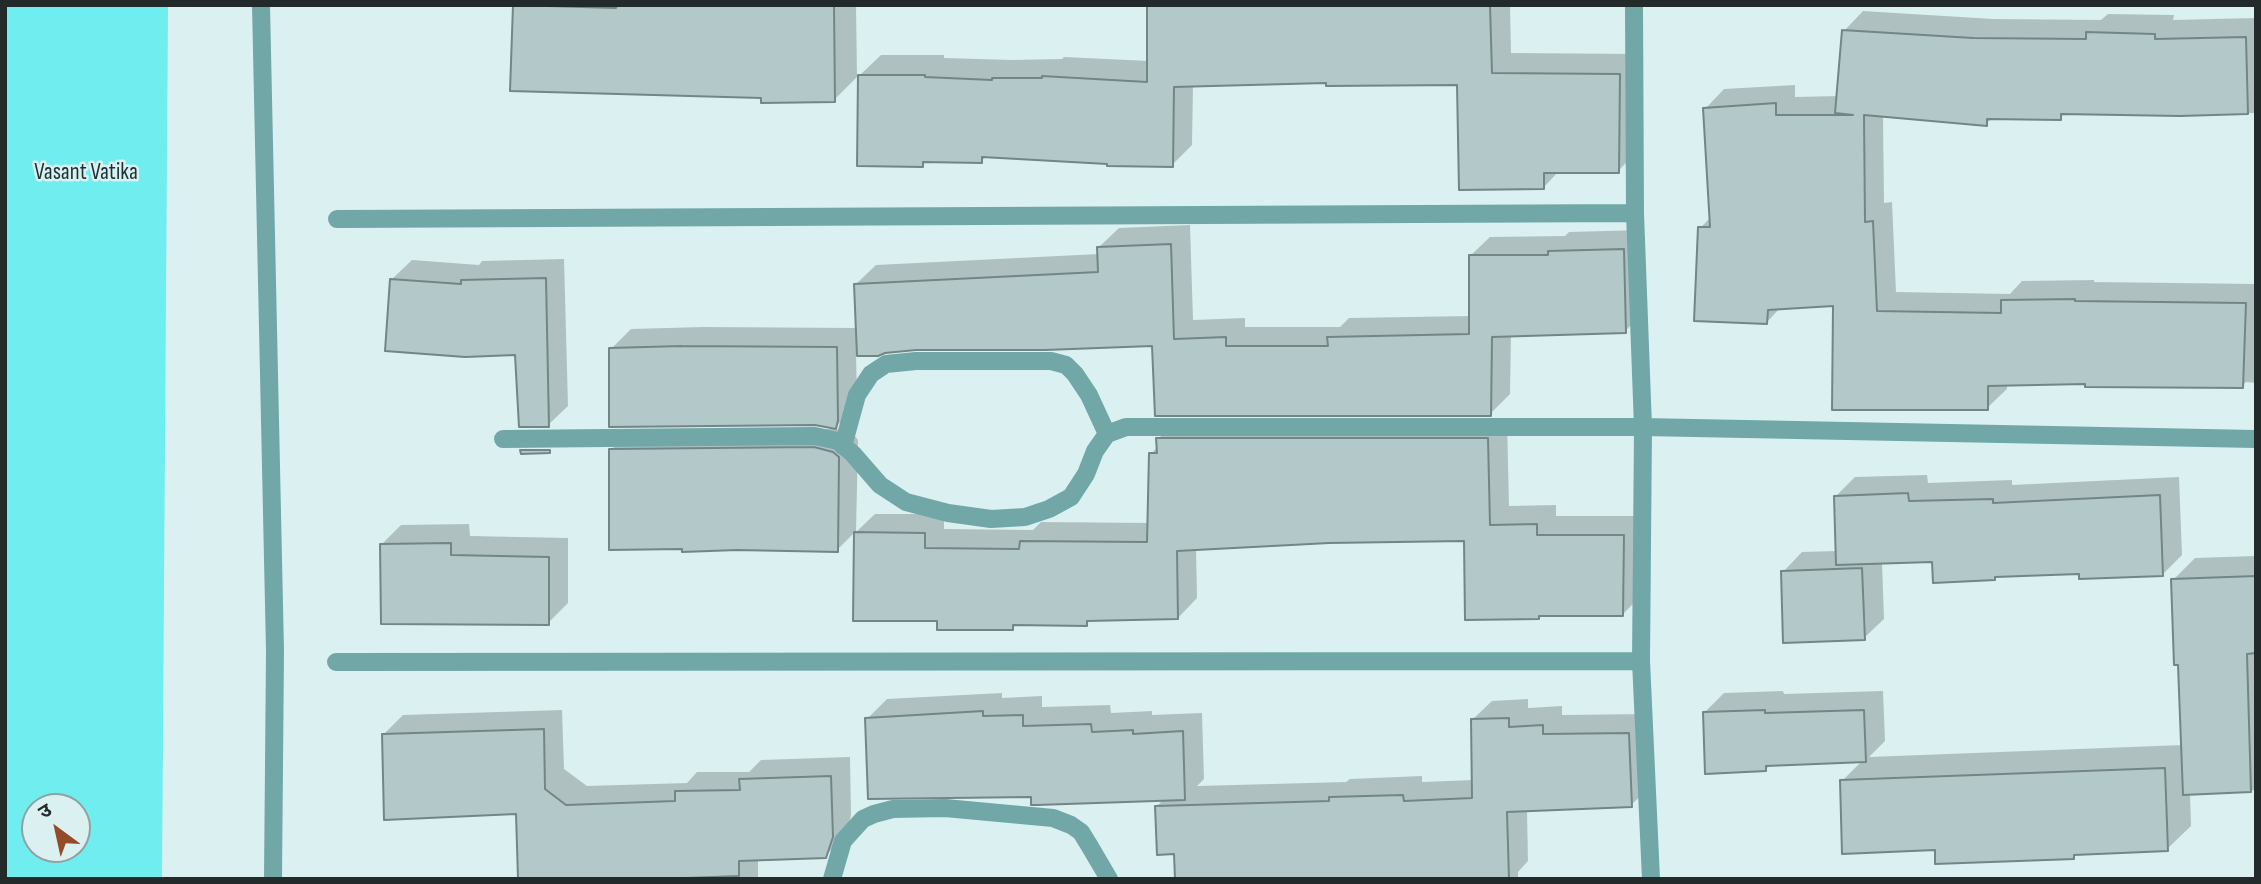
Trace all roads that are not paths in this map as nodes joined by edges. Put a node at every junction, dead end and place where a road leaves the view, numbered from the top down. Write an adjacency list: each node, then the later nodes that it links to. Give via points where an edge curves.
1 (261, 5): 12 (street, via 275,651)
2 (1634, 5): 3 (street)
3 (1634, 213): 4 (street); 5 (street)
4 (337, 219)
5 (1643, 427): 6 (street, via 1126,427); 8 (street); 10 (street)
6 (1107, 433): 9 (street, via 1072,497 1025,517 990,519 906,502 880,485); 9 (street, via 1089,395 1066,365 1051,361 916,361 886,365 871,374 857,395)
7 (503, 439): 9 (street, via 815,436)
8 (2256, 439)
9 (843, 446)
10 (1641, 661): 11 (street); 15 (street)
11 (336, 662)
12 (273, 879)
13 (832, 879): 14 (street, via 843,841 863,820 893,809 945,808 1053,818 1071,825)
14 (1109, 879)
15 (1651, 879)

